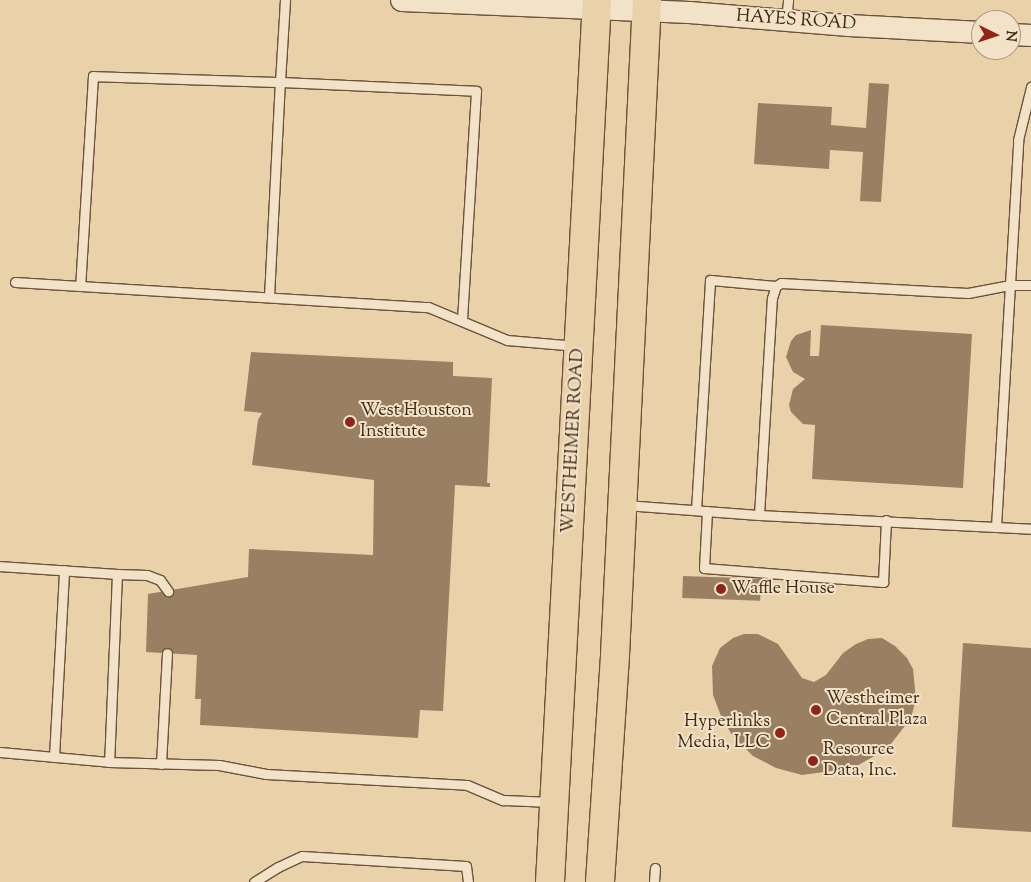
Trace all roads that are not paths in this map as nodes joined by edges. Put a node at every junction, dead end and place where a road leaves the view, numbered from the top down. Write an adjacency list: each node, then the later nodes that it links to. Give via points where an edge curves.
1 (285, 0): 7 (lane)
2 (401, 0): 3 (street, HAYES ROAD)
3 (597, 4): 4 (street, HAYES ROAD); 17 (main road, WESTHEIMER ROAD)
4 (646, 5): 5 (street, HAYES ROAD); 18 (main road)
5 (787, 10): 6 (street, HAYES ROAD)
6 (971, 31)
7 (280, 82): 13 (lane, via 93,76); 15 (lane); 16 (lane, via 476,91)
8 (1031, 87): 9 (lane)
9 (1028, 117): 11 (lane, via 1018,140)
10 (15, 282): 13 (lane)
11 (1010, 285): 12 (lane); 14 (lane, via 968,293 781,283); 23 (lane)
12 (1031, 285)
13 (80, 286): 15 (lane)
14 (776, 286): 19 (lane, via 710,280); 21 (lane, via 772,298)
15 (269, 297): 16 (lane, via 428,307)
16 (462, 322): 17 (lane, via 507,340)
17 (579, 346): 34 (main road, WESTHEIMER ROAD)
18 (622, 505): 19 (lane); 39 (main road)
19 (696, 510): 20 (lane)
20 (707, 511): 21 (lane); 22 (lane, via 704,568 883,582)
21 (759, 515): 22 (lane)
22 (886, 520): 23 (lane)
23 (996, 527): 24 (lane)
24 (1031, 530)
25 (0, 566): 26 (lane)
26 (64, 570): 27 (lane); 31 (lane)
27 (117, 574): 28 (lane, via 160,580); 32 (lane)
28 (168, 591)
29 (167, 653): 33 (lane)
30 (0, 752): 31 (lane)
31 (54, 756): 32 (lane)
32 (109, 762): 33 (lane)
33 (161, 764): 34 (lane, via 219,766 266,774 467,785 503,800)
34 (554, 802): 38 (main road, WESTHEIMER ROAD)
35 (655, 868): 40 (lane)
36 (255, 882): 37 (lane, via 302,856 466,866)
37 (468, 882)
38 (550, 882)
39 (600, 882)
40 (654, 882)

